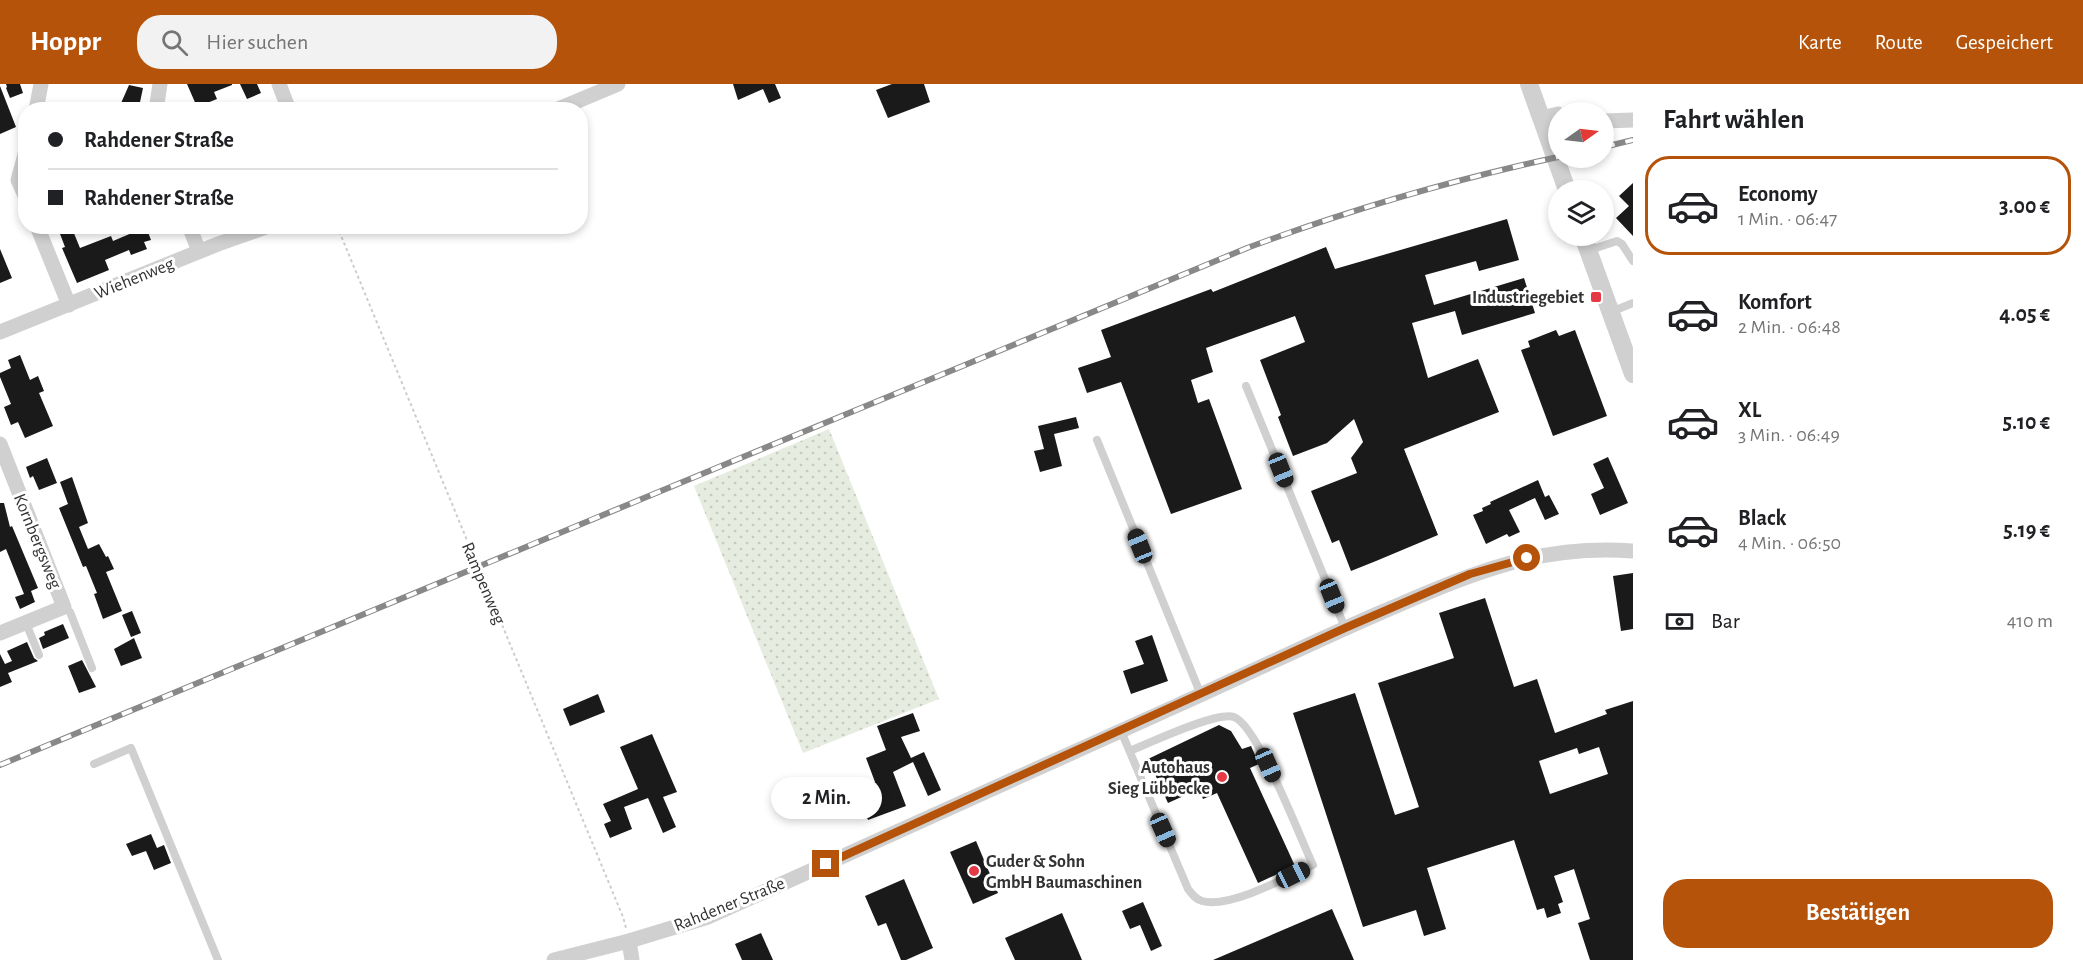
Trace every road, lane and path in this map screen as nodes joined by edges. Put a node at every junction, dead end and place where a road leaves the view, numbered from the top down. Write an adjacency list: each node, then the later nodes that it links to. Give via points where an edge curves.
1 (41, 84): 6 (street)
2 (160, 84): 7 (street)
3 (279, 84): 8 (street)
4 (618, 84): 9 (street)
5 (1529, 84): 10 (street)
6 (38, 102)
7 (157, 102)
8 (286, 102)
9 (575, 102)
10 (1548, 113)
11 (1633, 120): 12 (street)
12 (1614, 121)
13 (40, 234): 24 (street)
14 (192, 234): 21 (street)
15 (231, 234): 19 (street)
16 (246, 234): 19 (street, Wiehenweg)
17 (340, 234): 42 (path, Rampenweg, via 623,917)
18 (1614, 241): 22 (lane, via 1622,244)
19 (218, 244): 21 (street, Wiehenweg)
20 (1587, 246): 25 (street)
21 (199, 251): 24 (street, Wiehenweg)
22 (1633, 261)
23 (1633, 303): 25 (lane)
24 (69, 304): 26 (street, Wiehenweg)
25 (1610, 312): 27 (street)
26 (0, 332)
27 (1633, 374)
28 (1246, 386): 34 (lane)
29 (1097, 440): 38 (lane)
30 (0, 444): 32 (street, Kornbergsweg)
31 (1633, 551): 34 (street, Rahdener Straße, via 1578,551 1511,561 1470,574)
32 (64, 607): 33 (street, Kornbergsweg); 37 (lane, via 70,612)
33 (26, 623): 35 (street, Kornbergsweg); 36 (lane)
34 (1345, 628): 38 (street, Rahdener Straße)
35 (0, 633)
36 (39, 655)
37 (92, 668)
38 (1201, 695): 39 (street, Rahdener Straße)
39 (1121, 731): 40 (lane); 42 (street, Rahdener Straße, via 708,917)
40 (1130, 751): 40 (lane, via 1195,898 1218,902 1240,897 1313,865 1259,745 1234,717 1223,716 1188,727)
41 (94, 764): 43 (lane, via 131,748)
42 (629, 941): 44 (street, Rahdener Straße); 45 (street)
43 (218, 960)
44 (554, 960)
45 (632, 960)

